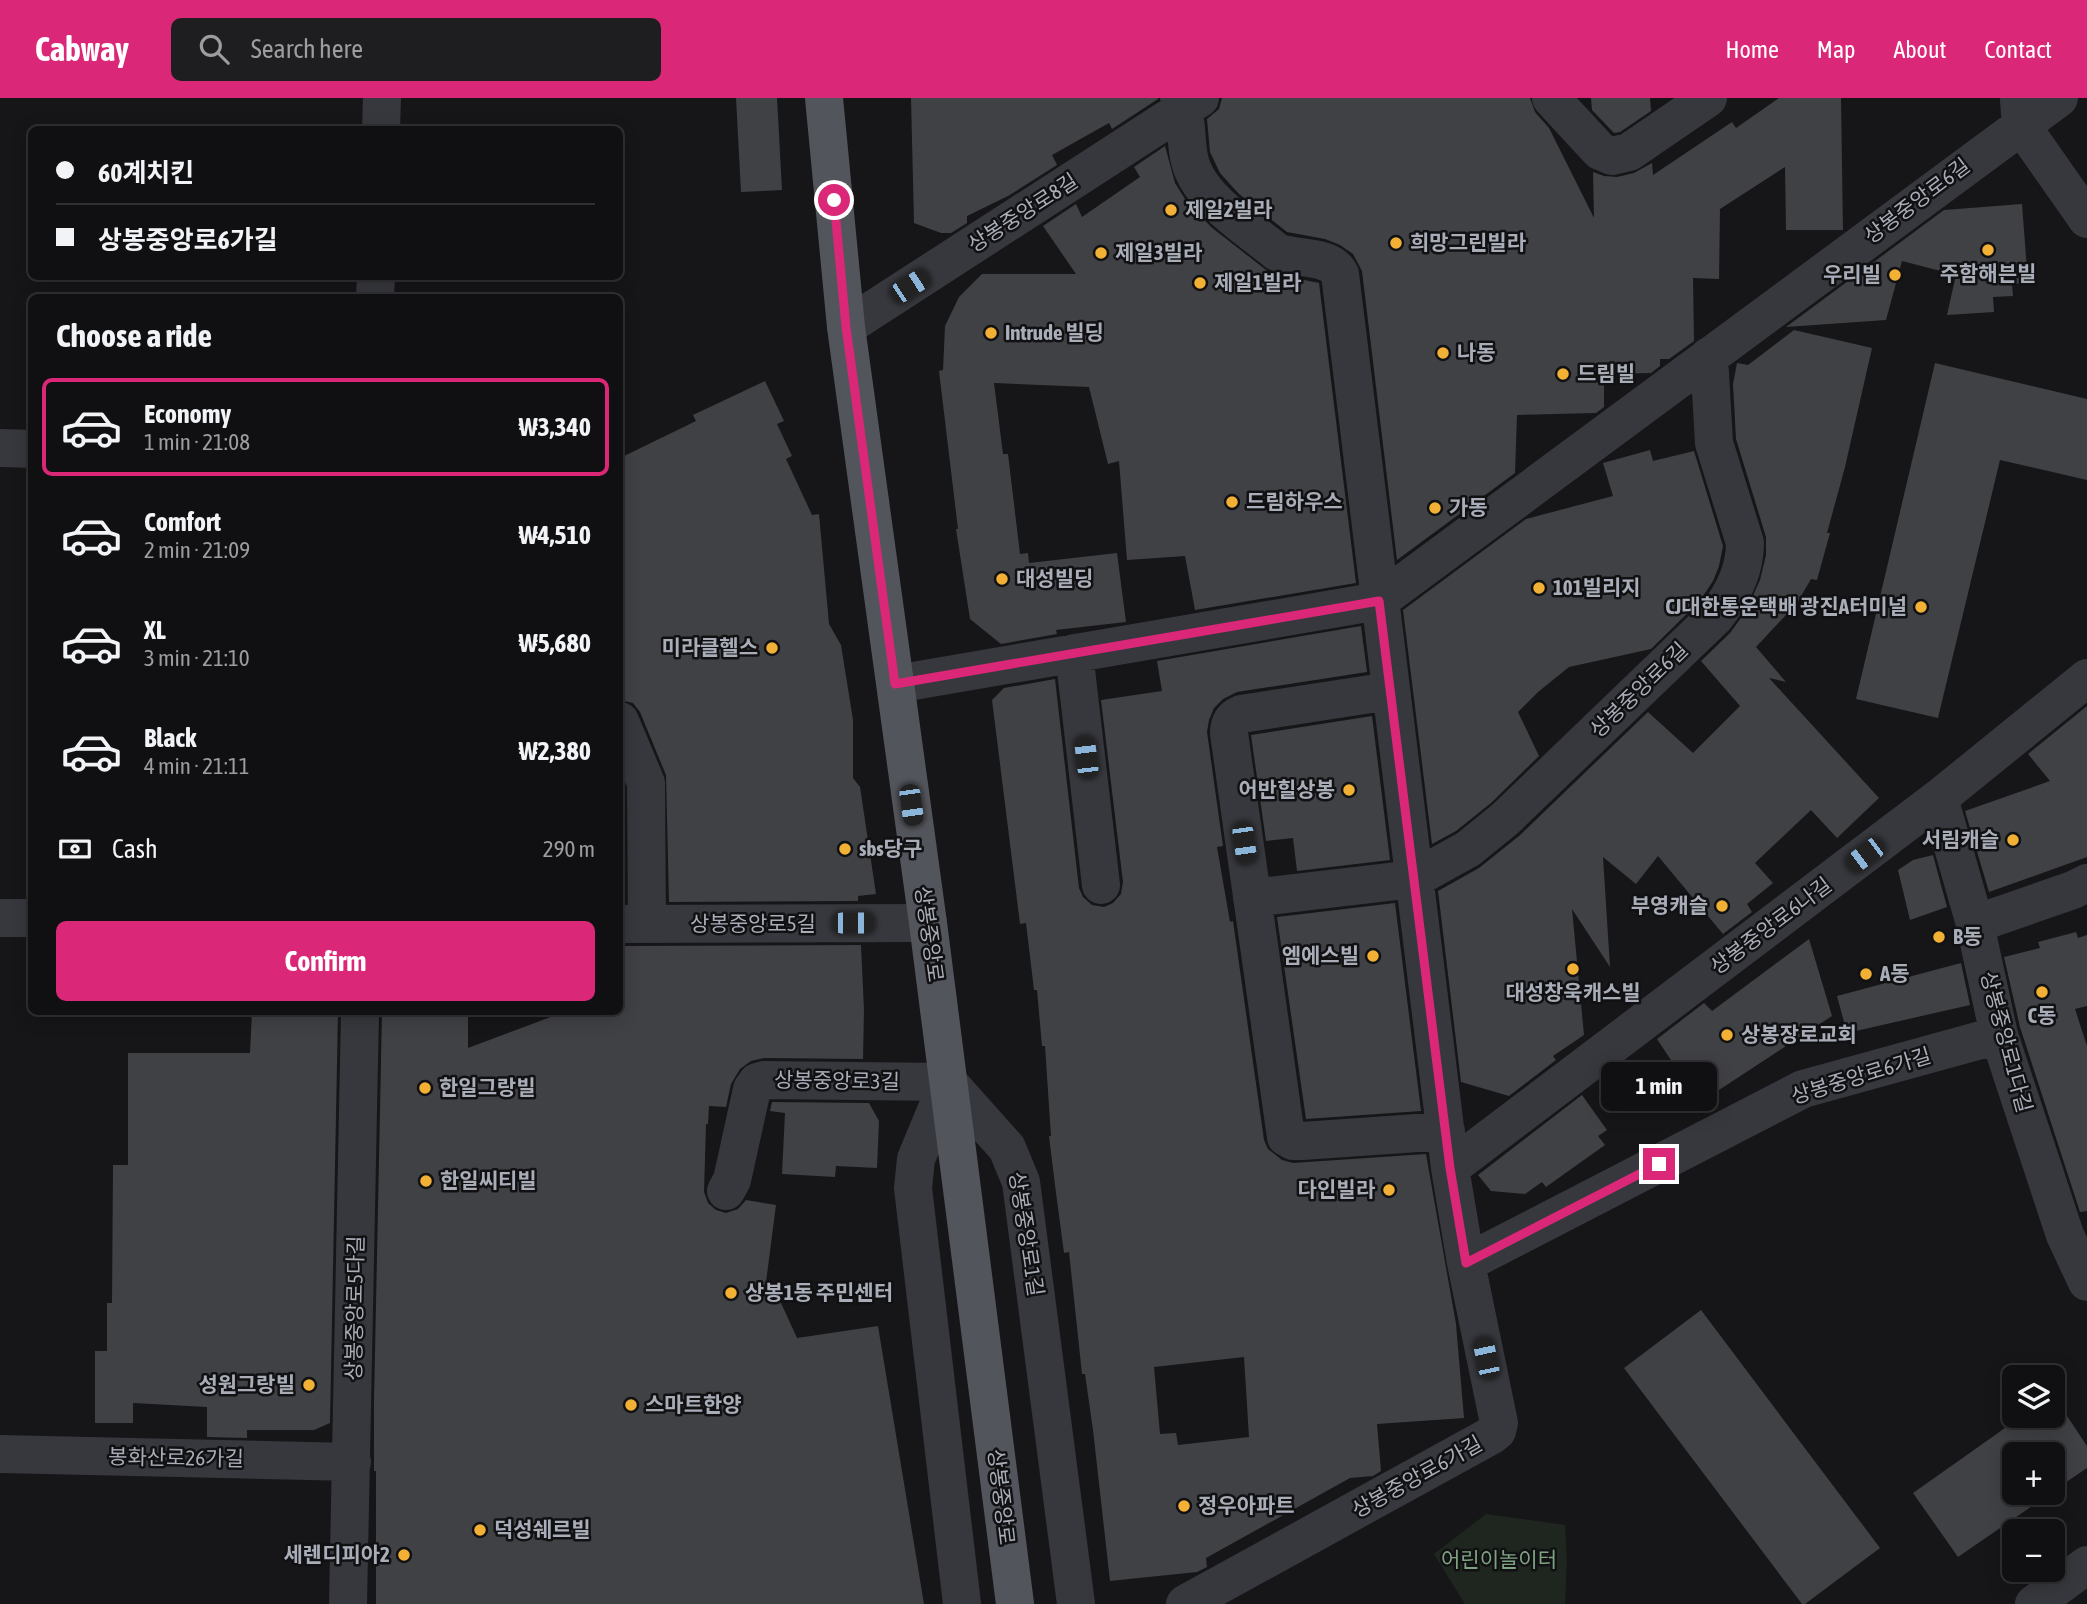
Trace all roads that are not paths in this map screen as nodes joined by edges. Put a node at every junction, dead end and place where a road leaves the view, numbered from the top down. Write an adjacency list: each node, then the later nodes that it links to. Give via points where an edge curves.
1 (382, 98): 8 (street)
2 (824, 98): 10 (main road, 상봉중앙로)
3 (1551, 98): 4 (street, via 1600,151 1612,156 1629,152)
4 (1708, 98)
5 (2059, 98): 7 (street, 상봉중앙로6길)
6 (1188, 101): 10 (street, 상봉중앙로8길); 14 (street, via 1189,159 1197,181 1277,252 1330,263 1340,274)
7 (2020, 111): 9 (street); 11 (street, 상봉중앙로6길)
8 (381, 126)
9 (2087, 219)
10 (846, 327): 17 (main road, 상봉중앙로)
11 (1709, 356): 14 (street, 상봉중앙로6길); 21 (street, 상봉중앙로6길, via 1714,443 1745,543 1735,585 1715,617 1505,819 1468,849)
12 (0, 448): 13 (street)
13 (28, 449)
14 (1379, 601): 15 (street, 상봉중앙로6길); 18 (street, 상봉중앙로6가길)
15 (1074, 653): 17 (street, 상봉중앙로6길); 23 (street)
16 (2087, 678): 20 (street, 상봉중앙로6나길)
17 (895, 684): 27 (main road, 상봉중앙로)
18 (1390, 691): 21 (street, 상봉중앙로6가길); 24 (street, via 1234,717 1229,733)
19 (623, 728): 28 (street, via 646,783)
20 (1940, 798): 29 (street, 상봉중앙로1다길); 33 (street, 상봉중앙로6나길)
21 (1414, 879): 24 (street); 33 (street, 상봉중앙로6가길)
22 (2087, 883): 29 (street)
23 (1101, 885)
24 (1252, 898): 33 (street, via 1286,1138)
25 (0, 918): 26 (street)
26 (28, 918)
27 (928, 923): 28 (street, 상봉중앙로5길); 32 (main road, 상봉중앙로)
28 (633, 924)
29 (1975, 924): 31 (street, 상봉중앙로1다길)
30 (360, 1015): 39 (street, 상봉중앙로5다길)
31 (1999, 1035): 35 (street, 상봉중앙로1다길); 36 (street, 상봉중앙로6가길, via 1804,1089)
32 (948, 1082): 34 (street, 상봉중앙로3길, via 757,1082); 42 (street, via 916,1159 913,1188); 43 (main road, 상봉중앙로); 44 (street, 상봉중앙로1길, via 1007,1147 1021,1182)
33 (1448, 1149): 36 (street, 상봉중앙로6가길)
34 (726, 1191)
35 (2076, 1231): 37 (street, 상봉중앙로1다길)
36 (1466, 1263): 45 (street, 상봉중앙로6가길, via 1497,1431)
37 (2087, 1282)
38 (0, 1454): 39 (street, 봉화산로26가길)
39 (352, 1462): 41 (street, 상봉중앙로5다길)
40 (2087, 1566): 46 (street)
41 (348, 1604)
42 (962, 1604)
43 (1015, 1604)
44 (1076, 1604)
45 (1185, 1604)
46 (2034, 1604)

